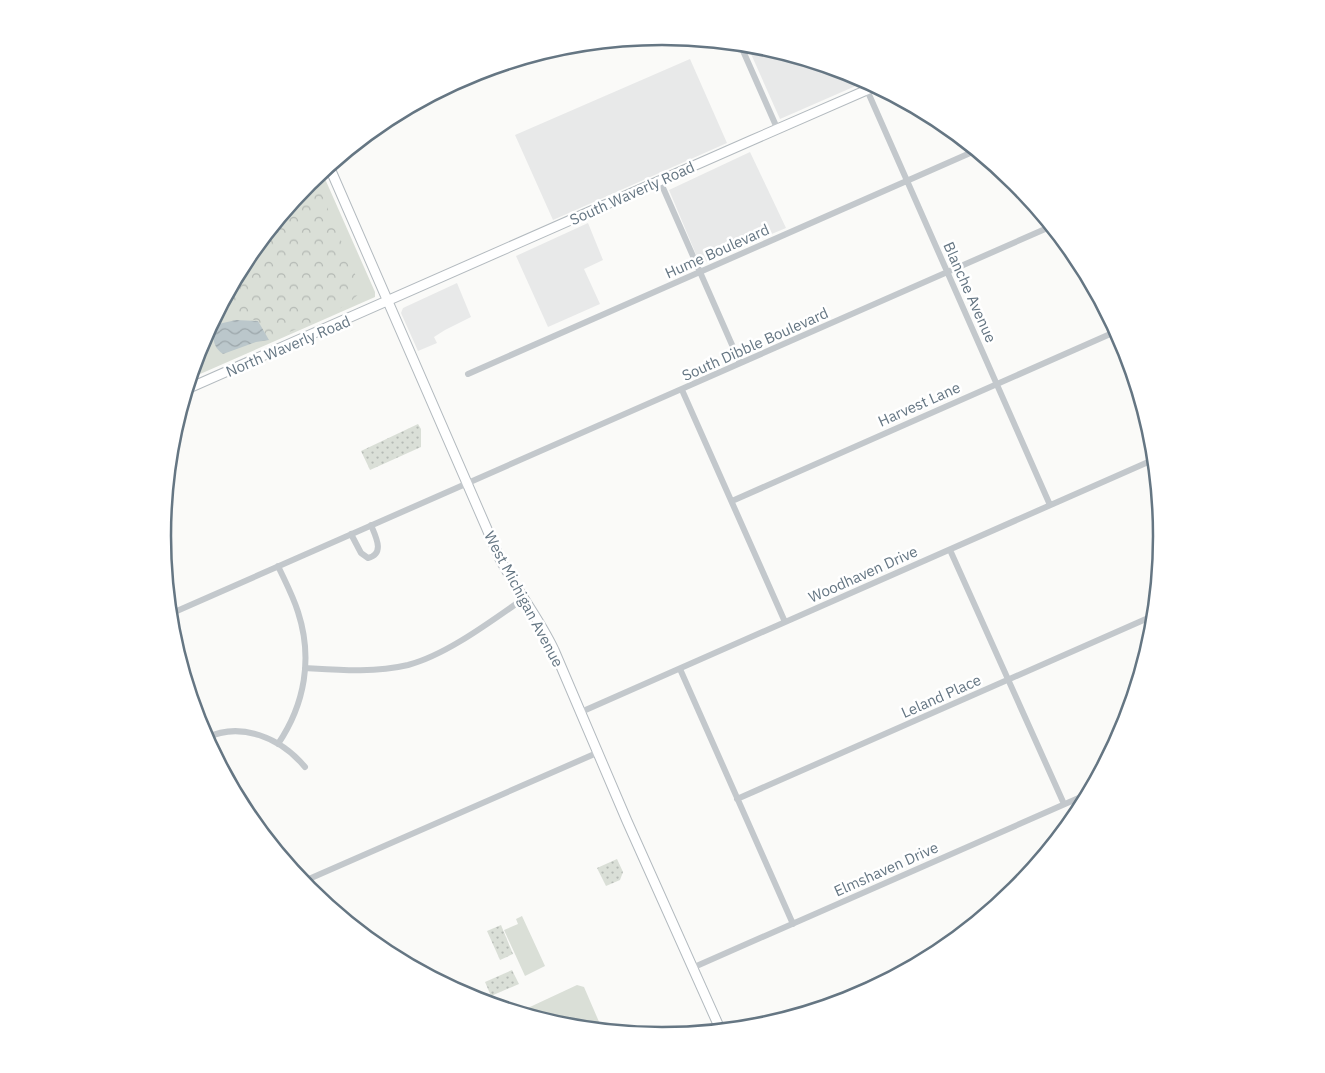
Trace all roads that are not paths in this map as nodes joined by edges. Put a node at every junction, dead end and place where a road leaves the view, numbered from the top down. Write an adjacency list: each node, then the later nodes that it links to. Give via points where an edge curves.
1 (743, 52): 3 (street)
2 (867, 90): 3 (street, South Waverly Road); 7 (street, Blanche Avenue)
3 (777, 128): 6 (street, South Waverly Road)
4 (969, 153): 7 (street, Hume Boulevard)
5 (332, 173): 11 (street, West Michigan Avenue)
6 (660, 181): 9 (street); 11 (street, South Waverly Road)
7 (907, 181): 9 (street, Hume Boulevard); 10 (street, Blanche Avenue)
8 (1046, 229): 10 (street, South Dibble Boulevard)
9 (700, 272): 13 (street); 14 (street, Hume Boulevard)
10 (947, 273): 13 (street, South Dibble Boulevard); 15 (street, Blanche Avenue)
11 (388, 302): 16 (street, North Waverly Road); 19 (street, West Michigan Avenue)
12 (1110, 334): 15 (street, Harvest Lane)
13 (740, 364): 17 (street, South Dibble Boulevard)
14 (468, 374)
15 (997, 384): 20 (street, Harvest Lane); 21 (street, Blanche Avenue)
16 (195, 386)
17 (682, 390): 19 (street, South Dibble Boulevard); 20 (street)
18 (1148, 462): 21 (street, Woodhaven Drive)
19 (467, 485): 22 (street, South Dibble Boulevard); 26 (street, West Michigan Avenue, via 500,560)
20 (732, 501): 29 (street)
21 (1050, 505): 24 (street, Woodhaven Drive)
22 (372, 525): 23 (street, South Dibble Boulevard); 23 (street, via 379,548 372,557 361,553)
23 (351, 534): 25 (street, South Dibble Boulevard)
24 (950, 550): 29 (street, Woodhaven Drive); 32 (street)
25 (278, 566): 27 (street, South Dibble Boulevard); 30 (street, via 298,611)
26 (523, 599): 30 (street, via 453,645 422,661 378,669); 33 (street, West Michigan Avenue, via 548,637)
27 (177, 611)
28 (1147, 618): 32 (street, Leland Place)
29 (785, 622): 31 (street, Woodhaven Drive)
30 (305, 668): 35 (street, via 293,720)
31 (680, 669): 33 (street, Woodhaven Drive); 39 (street)
32 (1008, 680): 39 (street, Leland Place); 40 (street)
33 (581, 712): 36 (street, West Michigan Avenue)
34 (213, 736): 35 (street, via 235,730 259,735)
35 (278, 744): 37 (street)
36 (598, 752): 41 (street); 43 (street, West Michigan Avenue)
37 (305, 767)
38 (1078, 798): 40 (street, Elmshaven Drive)
39 (738, 799): 42 (street)
40 (1064, 804): 42 (street, Elmshaven Drive)
41 (310, 879)
42 (792, 924): 43 (street, Elmshaven Drive)
43 (692, 968): 44 (street, West Michigan Avenue)
44 (718, 1025)

